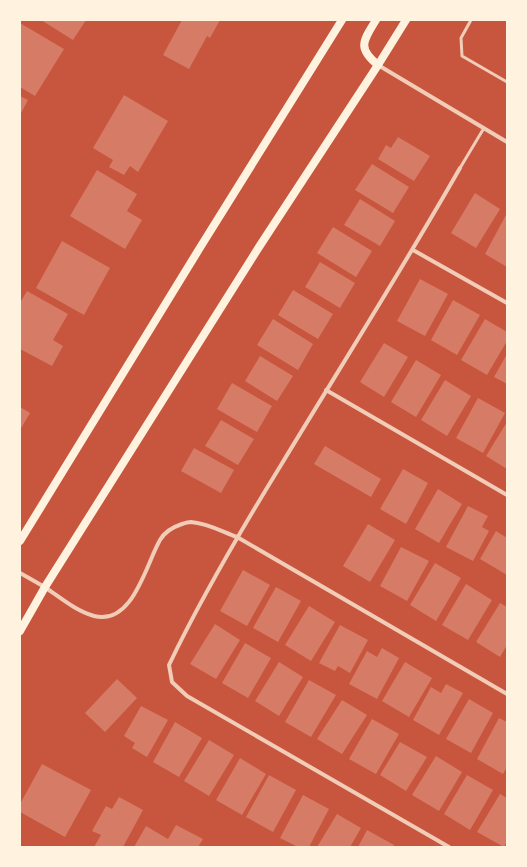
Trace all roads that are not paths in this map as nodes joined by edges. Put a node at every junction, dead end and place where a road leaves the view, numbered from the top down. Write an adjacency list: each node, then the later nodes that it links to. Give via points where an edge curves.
1 (342, 20): 15 (main road)
2 (376, 20): 5 (main road, via 364,43 365,51)
3 (406, 20): 5 (main road)
4 (471, 20): 6 (lane, via 460,38 462,56)
5 (378, 65): 7 (street); 17 (main road, via 259,247)
6 (507, 82)
7 (484, 128): 8 (street); 9 (lane)
8 (507, 142)
9 (460, 168): 10 (street)
10 (413, 250): 11 (street); 12 (street)
11 (507, 303)
12 (326, 390): 13 (street); 14 (street)
13 (507, 495)
14 (237, 537): 17 (street, via 210,526 190,522 172,527 161,539 133,596 122,610 109,617 94,616 78,609); 19 (street); 20 (street, via 169,665 172,682 187,696)
15 (20, 541)
16 (20, 573): 17 (street)
17 (45, 587): 18 (main road)
18 (20, 631)
19 (507, 694)
20 (449, 847)

